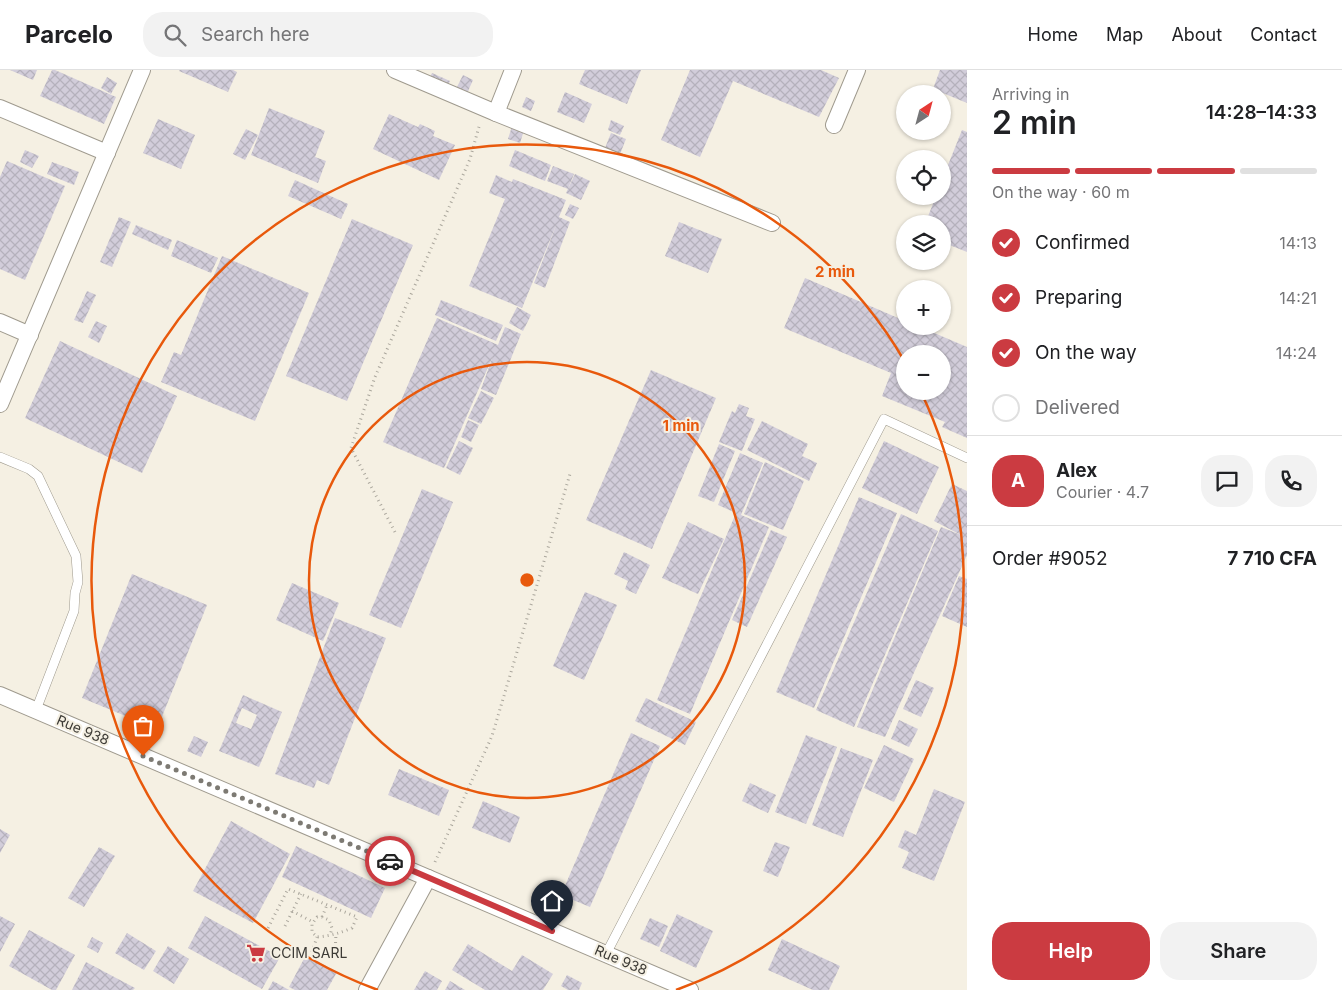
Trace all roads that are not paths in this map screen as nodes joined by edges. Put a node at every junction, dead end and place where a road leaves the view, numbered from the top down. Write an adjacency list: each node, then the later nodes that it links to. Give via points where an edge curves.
1 (142, 70): 8 (street)
2 (395, 70): 6 (street)
3 (513, 70): 6 (street)
4 (857, 70): 7 (street)
5 (0, 108): 8 (street)
6 (490, 110): 9 (street)
7 (834, 125)
8 (107, 153): 11 (street)
9 (772, 223)
10 (0, 322): 11 (street)
11 (30, 335): 12 (street)
12 (0, 404)
13 (0, 457): 16 (lane, via 38,476 76,556 78,582 74,611)
14 (967, 458): 18 (lane, via 884,420)
15 (0, 695): 16 (street, Rue 938)
16 (36, 710): 17 (street, Rue 938)
17 (428, 878): 18 (street, Rue 938); 19 (street)
18 (606, 954): 20 (street, Rue 938)
19 (367, 990)
20 (690, 990)

